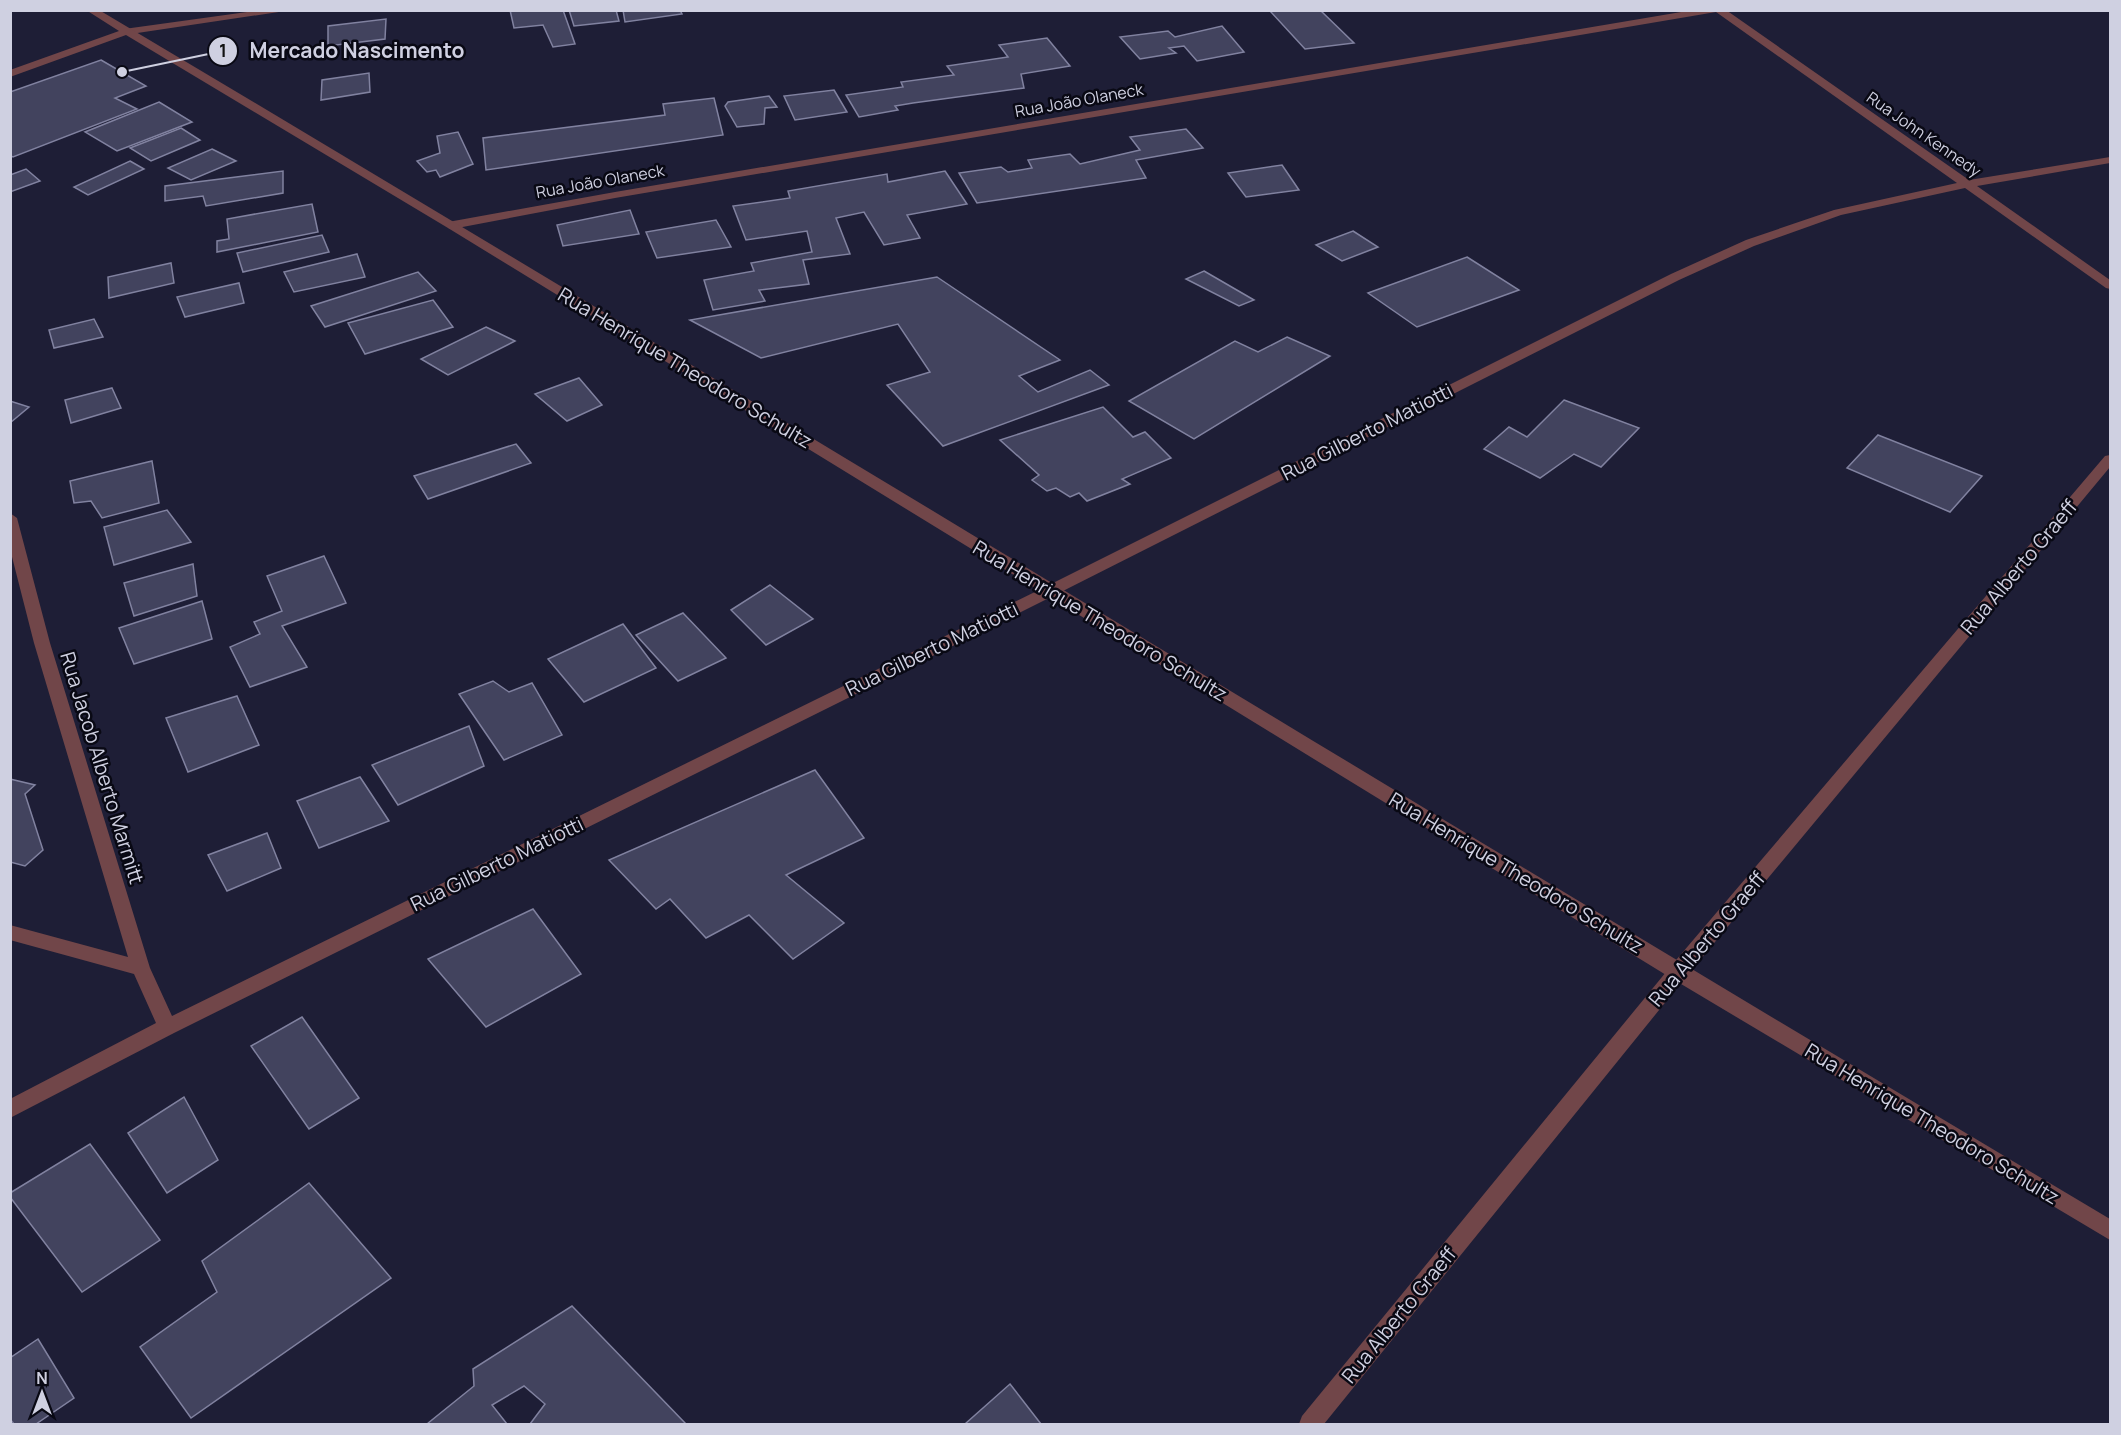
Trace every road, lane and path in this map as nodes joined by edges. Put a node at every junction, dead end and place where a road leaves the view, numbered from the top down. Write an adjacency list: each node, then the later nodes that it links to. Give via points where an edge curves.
1 (91, 10): 5 (street, Rua Henrique Theodoro Schultz)
2 (287, 10): 5 (street)
3 (1713, 10): 9 (street, Rua João Olaneck)
4 (1719, 10): 8 (street, Rua John Kennedy)
5 (124, 32): 6 (street); 9 (street, Rua Henrique Theodoro Schultz)
6 (10, 74)
7 (2110, 160): 8 (street, Rua Gilberto Matiotti)
8 (1967, 184): 10 (street, Rua John Kennedy); 13 (street, Rua Gilberto Matiotti, via 1838,212 1750,243)
9 (452, 225): 13 (street, Rua Henrique Theodoro Schultz)
10 (2110, 285)
11 (2110, 459): 16 (street, Rua Alberto Graeff)
12 (10, 518): 15 (street, Rua Jacob Alberto Marmitt, via 42,643)
13 (1050, 591): 16 (street, Rua Henrique Theodoro Schultz); 17 (street, Rua Gilberto Matiotti)
14 (10, 932): 15 (street)
15 (141, 968): 17 (street, Rua Jacob Alberto Marmitt)
16 (1678, 972): 19 (street, Rua Henrique Theodoro Schultz); 20 (street, Rua Alberto Graeff)
17 (167, 1027): 18 (street, Rua Gilberto Matiotti)
18 (10, 1109)
19 (2110, 1230)
20 (1310, 1425)

